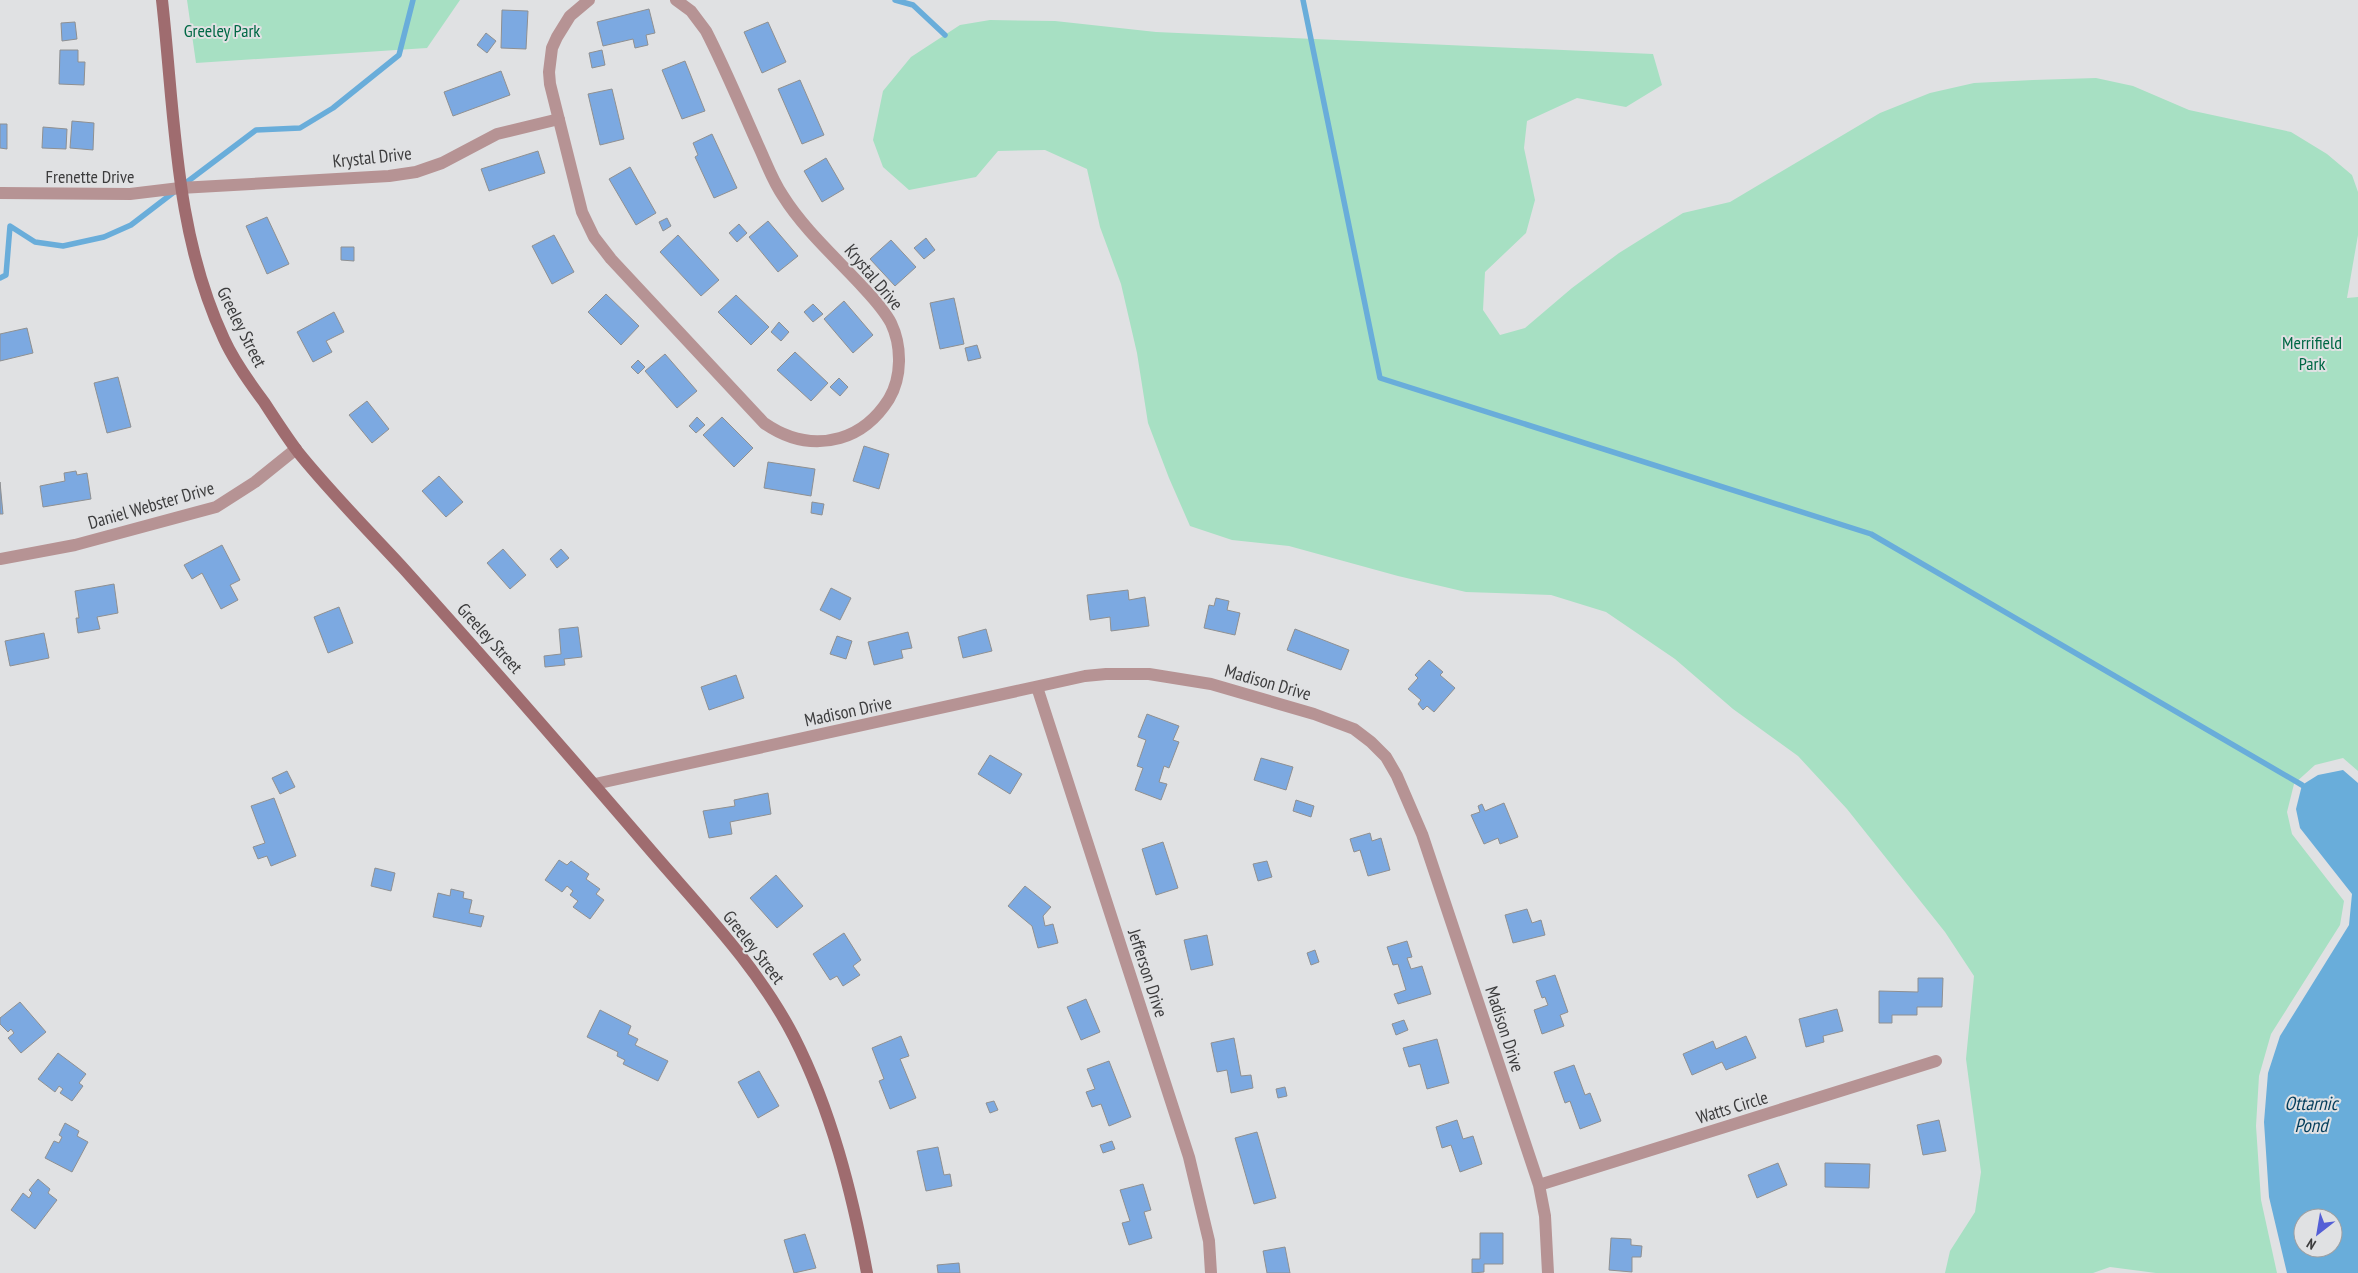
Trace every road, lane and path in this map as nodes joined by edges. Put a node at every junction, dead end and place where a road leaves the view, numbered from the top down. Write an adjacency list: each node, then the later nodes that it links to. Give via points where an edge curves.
1 (162, 0): 5 (street, Greeley Street)
2 (589, 0): 4 (street, Krystal Drive, via 570,16 552,48 550,78)
3 (676, 0): 4 (street, Krystal Drive, via 691,11 706,31 785,200 878,304 891,324 898,348 898,372 891,396 877,416 846,436 822,442 798,440 764,423 594,237 580,204)
4 (559, 119): 5 (street, Krystal Drive, via 497,134 416,172)
5 (180, 188): 6 (street, Frenette Drive, via 130,194); 7 (street, Greeley Street, via 201,284 215,319 238,365)
6 (0, 193)
7 (296, 450): 8 (street, Daniel Webster Drive, via 216,508 75,545); 10 (street, Greeley Street)
8 (0, 559)
9 (1038, 687): 10 (street, Madison Drive); 12 (street, Madison Drive, via 1106,674 1170,676 1212,684 1314,714 1354,729 1371,742 1386,757 1397,776 1422,834); 14 (street, Jefferson Drive, via 1189,1157 1209,1241)
10 (595, 784): 13 (street, Greeley Street, via 745,960 792,1034 827,1115 852,1196)
11 (1936, 1061): 12 (street, Watts Circle)
12 (1539, 1185): 15 (street, Madison Drive, via 1545,1216)
13 (867, 1273)
14 (1211, 1273)
15 (1548, 1273)

